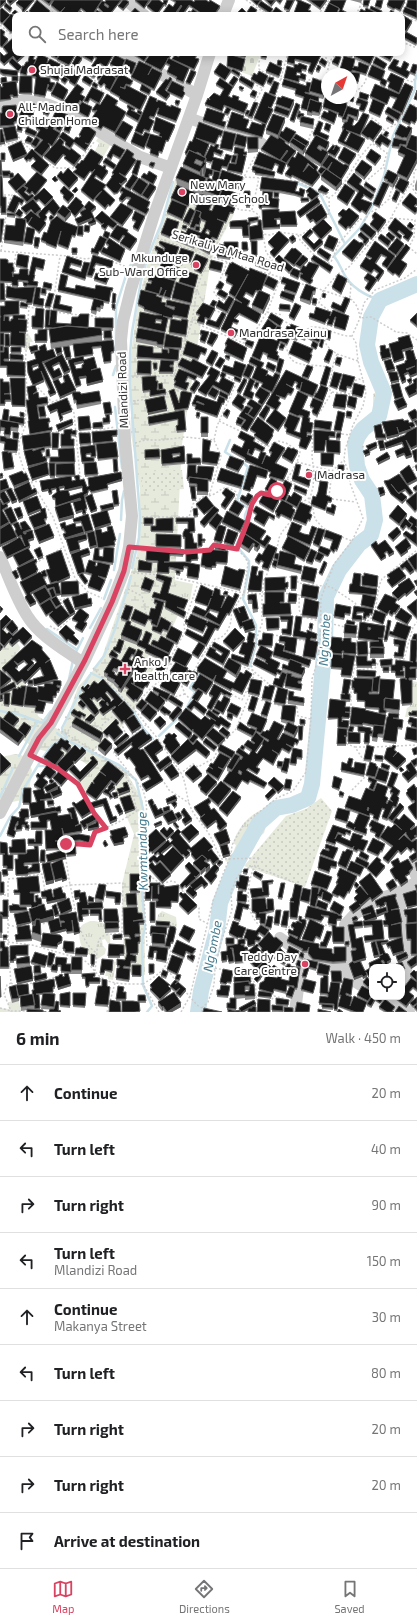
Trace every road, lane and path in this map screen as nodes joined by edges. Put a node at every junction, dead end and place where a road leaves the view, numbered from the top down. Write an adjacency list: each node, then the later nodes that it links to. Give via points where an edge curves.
1 (39, 0): 8 (street)
2 (126, 0): 9 (street)
3 (228, 0): 10 (street)
4 (246, 0): 11 (path)
5 (329, 0): 12 (path)
6 (363, 0): 13 (path)
7 (406, 0): 14 (path)
8 (55, 12)
9 (140, 12)
10 (225, 12)
11 (264, 12)
12 (320, 12)
13 (357, 12)
14 (402, 12)
15 (406, 17): 16 (path)
16 (417, 21)
17 (0, 25): 18 (path)
18 (12, 35)
19 (405, 43): 20 (path)
20 (417, 48)
21 (119, 56): 44 (street, via 141,62)
22 (206, 56): 44 (street, Mlandizi Road)
23 (261, 56): 36 (path, via 258,66 262,72)
24 (287, 56): 38 (path)
25 (326, 56): 30 (path)
26 (334, 56): 30 (path)
27 (345, 56): 31 (path)
28 (376, 56): 31 (path)
29 (44, 57): 45 (path, via 92,78 102,92)
30 (329, 64): 32 (path)
31 (371, 66): 33 (path); 43 (path, via 364,84)
32 (328, 68)
33 (376, 68)
34 (236, 72): 42 (path)
35 (417, 72): 37 (path, via 412,82)
36 (270, 76): 38 (path); 42 (path)
37 (401, 78)
38 (281, 79): 40 (path); 57 (path)
39 (321, 80): 41 (path, via 312,78 304,84)
40 (286, 81)
41 (297, 84)
42 (263, 89): 55 (path, via 254,103 259,104 253,121)
43 (357, 91)
44 (197, 95): 56 (street, Mlandizi Road)
45 (111, 98)
46 (18, 101): 50 (street); 52 (street, via 49,105); 63 (path, via 16,131)
47 (324, 104): 61 (path, via 318,122)
48 (347, 104): 51 (path)
49 (417, 106): 58 (path, via 406,108 394,125)
50 (0, 107)
51 (354, 109)
52 (71, 114): 60 (street); 74 (path, via 53,148 49,149)
53 (236, 114): 59 (path, via 230,112)
54 (366, 115): 58 (path, via 377,121)
55 (241, 116)
56 (189, 118): 59 (street); 79 (street, Mlandizi Road)
57 (267, 127)
58 (384, 130): 66 (path)
59 (224, 131): 65 (street); 75 (path, via 219,150 224,153)
60 (101, 132): 74 (path, via 73,168 55,168); 79 (street, via 140,157)
61 (310, 135): 62 (path); 69 (path, via 311,143)
62 (313, 137)
63 (20, 141): 67 (path); 70 (path)
64 (325, 142): 68 (path)
65 (262, 144): 83 (path, via 260,152)
66 (373, 144): 73 (path); 78 (path, via 387,153)
67 (0, 146)
68 (344, 149)
69 (307, 150)
70 (33, 151)
71 (352, 152): 73 (path)
72 (38, 155): 74 (path)
73 (361, 156): 93 (path, via 343,185)
74 (42, 159)
75 (221, 160)
76 (202, 163): 77 (path)
77 (217, 167)
78 (383, 167): 81 (path); 89 (path)
79 (171, 168): 99 (street, Mlandizi Road)
80 (417, 168): 88 (path, via 414,172)
81 (392, 174)
82 (237, 175): 83 (path)
83 (244, 177): 84 (path); 95 (path, via 236,206 239,210)
84 (259, 178): 85 (path); 95 (path)
85 (265, 178)
86 (398, 178): 110 (path, via 389,199 369,213 365,220 360,220 339,243 331,262 329,264)
87 (272, 179): 93 (path, via 298,181)
88 (414, 181): 92 (path, via 413,189); 96 (path)
89 (365, 182)
90 (0, 195): 91 (path)
91 (12, 195): 94 (path); 101 (path, via 7,208)
92 (417, 195)
93 (329, 198): 100 (path, via 328,217)
94 (21, 199)
95 (252, 210): 98 (path, via 261,219)
96 (390, 218): 104 (path, via 415,220 414,237 409,247); 118 (path, via 348,268)
97 (223, 231): 107 (path)
98 (263, 234): 100 (path, via 279,232); 117 (path, via 266,252 272,260)
99 (148, 235): 102 (street, Mlandizi Road); 107 (path, Serikali ya Mtaa Road)
100 (298, 235): 108 (path)
101 (1, 251): 103 (path)
102 (143, 251): 112 (path); 116 (street, Mlandizi Road)
103 (16, 252): 105 (path); 123 (path, via 16,273 13,275 12,284)
104 (417, 254)
105 (60, 256): 106 (path, via 86,259); 145 (path)
106 (98, 257)
107 (210, 257): 111 (path, Serikali ya Mtaa Road); 127 (path)
108 (317, 257)
109 (104, 259): 116 (path)
110 (322, 260)
111 (227, 262): 113 (path, Serikali ya Mtaa Road); 130 (path, via 214,292 225,302 228,297)
112 (165, 263)
113 (234, 264)
114 (241, 266): 117 (path, Serikali ya Mtaa Road)
115 (417, 269): 151 (path, via 405,278 375,290 364,303)
116 (136, 271): 152 (street, Mlandizi Road)
117 (270, 274): 119 (path, Serikali ya Mtaa Road)
118 (338, 274): 128 (path); 132 (path, via 351,285)
119 (281, 277): 120 (path, Serikali ya Mtaa Road); 146 (path)
120 (285, 279)
121 (295, 282): 125 (path, Serikali ya Mtaa Road)
122 (0, 284): 123 (path)
123 (6, 284): 135 (path)
124 (182, 285): 131 (path, via 176,283)
125 (307, 285)
126 (312, 287): 128 (path)
127 (196, 289): 140 (path, via 204,304 226,315); 142 (path)
128 (323, 291): 132 (path); 150 (path, via 319,304 332,312)
129 (156, 295): 131 (path)
130 (232, 298)
131 (170, 300): 133 (path); 137 (path)
132 (352, 300): 151 (path, via 359,309)
133 (167, 301)
134 (0, 302): 135 (path)
135 (5, 302): 136 (path)
136 (10, 302)
137 (172, 302)
138 (24, 304): 141 (path)
139 (188, 305): 142 (path)
140 (232, 305)
141 (29, 306): 143 (path); 172 (path, via 25,367)
142 (195, 307): 154 (path)
143 (37, 309)
144 (44, 310): 145 (path)
145 (50, 311): 152 (path, via 104,316 115,321)
146 (267, 312): 148 (path); 156 (path); 157 (path)
147 (174, 315): 153 (path)
148 (283, 315)
149 (163, 318): 153 (path)
150 (330, 318)
151 (360, 318): 162 (path); 164 (path, via 371,317 396,332 407,333)
152 (123, 321): 170 (street, Mlandizi Road)
153 (172, 321): 154 (path)
154 (192, 322): 157 (path, via 243,343); 163 (path)
155 (328, 324): 159 (path)
156 (292, 325)
157 (257, 328): 160 (path)
158 (297, 328): 159 (path, via 303,331 313,327)
159 (326, 329): 162 (path); 166 (path, via 324,340 327,348)
160 (259, 332)
161 (172, 336): 163 (path)
162 (352, 336): 168 (path, via 356,343)
163 (186, 338): 167 (path)
164 (417, 340)
165 (283, 345): 169 (path, via 290,357 301,365 316,364)
166 (337, 354): 168 (path); 169 (path)
167 (181, 358): 170 (path, via 174,376 171,377); 177 (path, via 205,364 234,381 235,386)
168 (358, 361): 171 (path)
169 (332, 369): 173 (path, via 329,389)
170 (122, 376): 175 (street, Mlandizi Road)
171 (364, 381): 173 (path, via 356,380 350,394); 191 (path, via 366,397 352,425)
172 (27, 388): 181 (path); 185 (path, via 36,386 52,402 67,398 74,413)
173 (332, 392): 184 (path, via 314,422)
174 (188, 393): 175 (path, via 172,390 167,392 167,396)
175 (124, 401): 180 (street, Mlandizi Road)
176 (223, 406): 177 (path)
177 (226, 406): 178 (path)
178 (219, 421): 189 (path); 196 (path)
179 (16, 425): 181 (path)
180 (125, 426): 185 (path, via 84,433); 197 (street, Mlandizi Road)
181 (25, 427): 193 (path)
182 (66, 430): 190 (path)
183 (72, 430): 185 (path)
184 (313, 430): 186 (path); 205 (path)
185 (76, 431): 207 (path)
186 (318, 431)
187 (412, 431): 199 (path)
188 (330, 432): 191 (path)
189 (245, 433)
190 (44, 434)
191 (350, 436): 202 (path)
192 (25, 437): 193 (path)
193 (20, 438): 198 (path)
194 (253, 438): 203 (path, via 267,447 278,441 297,449 300,454)
195 (14, 440): 198 (path)
196 (214, 440): 197 (path, via 185,437 137,443); 219 (path, via 221,456)
197 (125, 441): 227 (street, Mlandizi Road)
198 (19, 442): 201 (path)
199 (362, 447)
200 (8, 453): 201 (path)
201 (19, 455): 213 (path)
202 (344, 460): 206 (path); 222 (path)
203 (296, 462): 205 (path); 210 (path)
204 (417, 464): 211 (path, via 412,468)
205 (313, 466): 206 (path); 217 (path, via 314,480)
206 (332, 471): 222 (path, via 329,497)
207 (80, 476): 208 (path, via 84,479); 209 (path)
208 (100, 476)
209 (75, 477)
210 (287, 479): 215 (path); 225 (path, via 274,493 261,493 257,496)
211 (417, 479)
212 (42, 481): 213 (path)
213 (30, 483): 229 (path, via 53,517)
214 (21, 486): 218 (path)
215 (298, 487)
216 (307, 491): 217 (path)
217 (311, 492): 220 (path)
218 (0, 494)
219 (209, 496): 221 (path, via 222,488 228,488 236,492); 227 (path, via 204,496 193,504 189,517)
220 (309, 498): 224 (path); 228 (path, via 309,504 318,523)
221 (236, 502)
222 (356, 502): 228 (path, via 363,518)
223 (240, 504): 225 (path)
224 (300, 504)
225 (250, 508): 232 (path)
226 (297, 511): 240 (path, via 279,538 277,551)
227 (132, 516): 230 (street, Mlandizi Road)
228 (352, 541): 243 (path, via 334,564)
229 (64, 547): 236 (path, via 39,561); 244 (path, via 75,578)
230 (129, 547): 231 (path); 237 (street, Mlandizi Road)
231 (151, 549)
232 (237, 549): 233 (path, via 214,545 210,550); 245 (path, via 248,563)
233 (203, 550)
234 (417, 550): 260 (path, via 382,579 373,615 367,621 359,622)
235 (0, 557): 258 (street, via 28,618)
236 (35, 560)
237 (124, 571): 241 (path, via 163,575); 242 (street, Mlandizi Road)
238 (282, 577): 243 (path, via 298,577 298,583)
239 (270, 578): 240 (path)
240 (264, 579): 249 (path)
241 (198, 583): 245 (path); 270 (path, via 184,624 185,632)
242 (119, 584): 251 (street, Mlandizi Road); 253 (path, via 142,596 146,613)
243 (326, 586): 252 (path, via 355,602); 255 (path, via 321,598)
244 (88, 592): 248 (path); 251 (path)
245 (244, 593): 249 (path); 266 (path, via 231,613 229,628 223,637 215,639)
246 (272, 593): 249 (path)
247 (277, 593): 255 (path, via 297,594 301,616)
248 (84, 594)
249 (262, 594): 261 (path, via 262,624)
250 (79, 596): 258 (path, via 60,600 71,618 57,630 48,625)
251 (112, 602): 268 (street, Mlandizi Road)
252 (359, 608)
253 (154, 617)
254 (165, 620): 265 (path, via 173,622 165,639)
255 (321, 621): 257 (path); 289 (path, via 317,663 312,679)
256 (417, 622): 274 (path, via 413,627 404,659 379,662 373,669 359,670)
257 (346, 627)
258 (38, 628): 268 (street, via 56,644)
259 (352, 628): 260 (path)
260 (357, 629): 274 (path)
261 (259, 631): 262 (path); 276 (path, via 251,663)
262 (287, 637)
263 (292, 638): 264 (path)
264 (310, 641)
265 (170, 642)
266 (202, 656): 267 (path); 277 (path)
267 (208, 660)
268 (84, 661): 287 (path); 288 (street, Mlandizi Road)
269 (233, 662): 273 (path, via 228,660 223,669)
270 (170, 664): 272 (path); 287 (path, via 164,677)
271 (238, 665): 276 (path)
272 (179, 666)
273 (219, 666)
274 (355, 667): 300 (path, via 351,684 347,744)
275 (185, 670): 277 (path)
276 (252, 670): 280 (path); 283 (path, via 254,676 242,700)
277 (194, 671): 278 (path)
278 (198, 674)
279 (176, 682): 284 (path, via 181,684)
280 (270, 685)
281 (282, 689): 286 (path, via 288,691)
282 (167, 693): 284 (path, via 175,697)
283 (229, 693)
284 (185, 694): 285 (path)
285 (190, 699)
286 (286, 707): 289 (path, via 297,708 298,716); 305 (path, via 249,696 236,730 219,748 214,758 198,767 193,764)
287 (134, 708): 293 (path)
288 (53, 718): 290 (path); 295 (path); 302 (street, Mlandizi Road)
289 (311, 719): 311 (path, via 306,772 293,791 277,798 244,824 232,845)
290 (74, 720): 291 (path); 295 (path)
291 (81, 722)
292 (88, 724): 294 (path)
293 (147, 725): 294 (path, via 129,737 121,723 112,717); 296 (path)
294 (101, 728): 306 (path, via 106,740 114,747 114,753)
295 (66, 735): 301 (path)
296 (158, 739): 297 (path); 305 (path)
297 (153, 742)
298 (101, 743): 301 (path)
299 (417, 745): 300 (path)
300 (355, 747): 307 (path, via 368,767 365,777)
301 (92, 750): 304 (path)
302 (30, 755): 309 (street, Mlandizi Road); 310 (path, via 57,768 78,784 94,813)
303 (151, 762): 308 (path, via 169,790)
304 (122, 771): 306 (path); 310 (path, via 131,785 137,811)
305 (181, 773): 308 (path)
306 (135, 779): 314 (path, via 147,806)
307 (352, 790)
308 (189, 803): 311 (path, via 193,814 209,834 218,854 222,859)
309 (0, 813)
310 (106, 828): 318 (path, via 95,832 90,845 64,845)
311 (230, 858): 313 (path, via 259,858); 329 (path, via 222,874)
312 (417, 861): 315 (street, via 412,867)
313 (253, 866): 317 (path); 334 (path, via 249,889 250,911 258,925); 342 (path, via 242,871 231,892 232,910)
314 (145, 873): 321 (path, via 161,884 175,882); 338 (path, via 146,945)
315 (417, 877)
316 (417, 882): 319 (street)
317 (296, 883)
318 (70, 885): 320 (path, via 45,891 42,874 8,879); 324 (path); 340 (path, via 123,883 122,932 100,937)
319 (398, 892): 331 (street, via 382,897 355,914); 352 (street, via 407,951 411,960 407,963 406,972 409,980)
320 (8, 895): 322 (path); 330 (path)
321 (186, 895)
322 (0, 896)
323 (190, 899): 329 (path, via 198,906 199,919)
324 (76, 911): 325 (path); 340 (path, via 87,945)
325 (74, 912)
326 (50, 922): 333 (path)
327 (313, 922): 335 (path, via 299,917)
328 (318, 923): 331 (path, via 331,926)
329 (208, 924): 354 (path)
330 (8, 925): 332 (path, via 18,928); 337 (path)
331 (345, 925): 343 (street, via 350,939 351,958 348,964)
332 (24, 926)
333 (37, 926)
334 (265, 929)
335 (280, 938): 341 (street)
336 (0, 941): 337 (path)
337 (8, 942): 345 (path, via 32,945 83,959); 348 (path)
338 (155, 948)
339 (162, 948): 344 (path, via 171,951)
340 (97, 953): 345 (path)
341 (306, 957): 343 (street, via 312,961); 356 (street, via 300,972)
342 (215, 968): 356 (path, via 253,979 256,1000 271,1000 274,996); 358 (path, via 214,984 208,1002)
343 (341, 968): 353 (street, via 354,981)
344 (163, 970): 349 (path, via 170,973); 350 (path)
345 (95, 972): 347 (path, via 103,979)
346 (64, 975): 348 (path, via 16,987)
347 (115, 982): 350 (path); 363 (path)
348 (11, 983): 359 (path, via 7,985 4,994)
349 (177, 983)
350 (142, 984): 364 (path)
351 (181, 986): 354 (path)
352 (405, 986)
353 (369, 990)
354 (190, 996): 358 (path); 365 (path)
355 (391, 1000): 367 (street)
356 (296, 1007)
357 (0, 1008): 359 (path)
358 (202, 1008): 366 (path)
359 (11, 1011): 360 (path)
360 (30, 1011)
361 (41, 1011): 362 (path)
362 (48, 1012)
363 (107, 1012)
364 (159, 1012)
365 (181, 1012)
366 (202, 1012)
367 (409, 1012)

